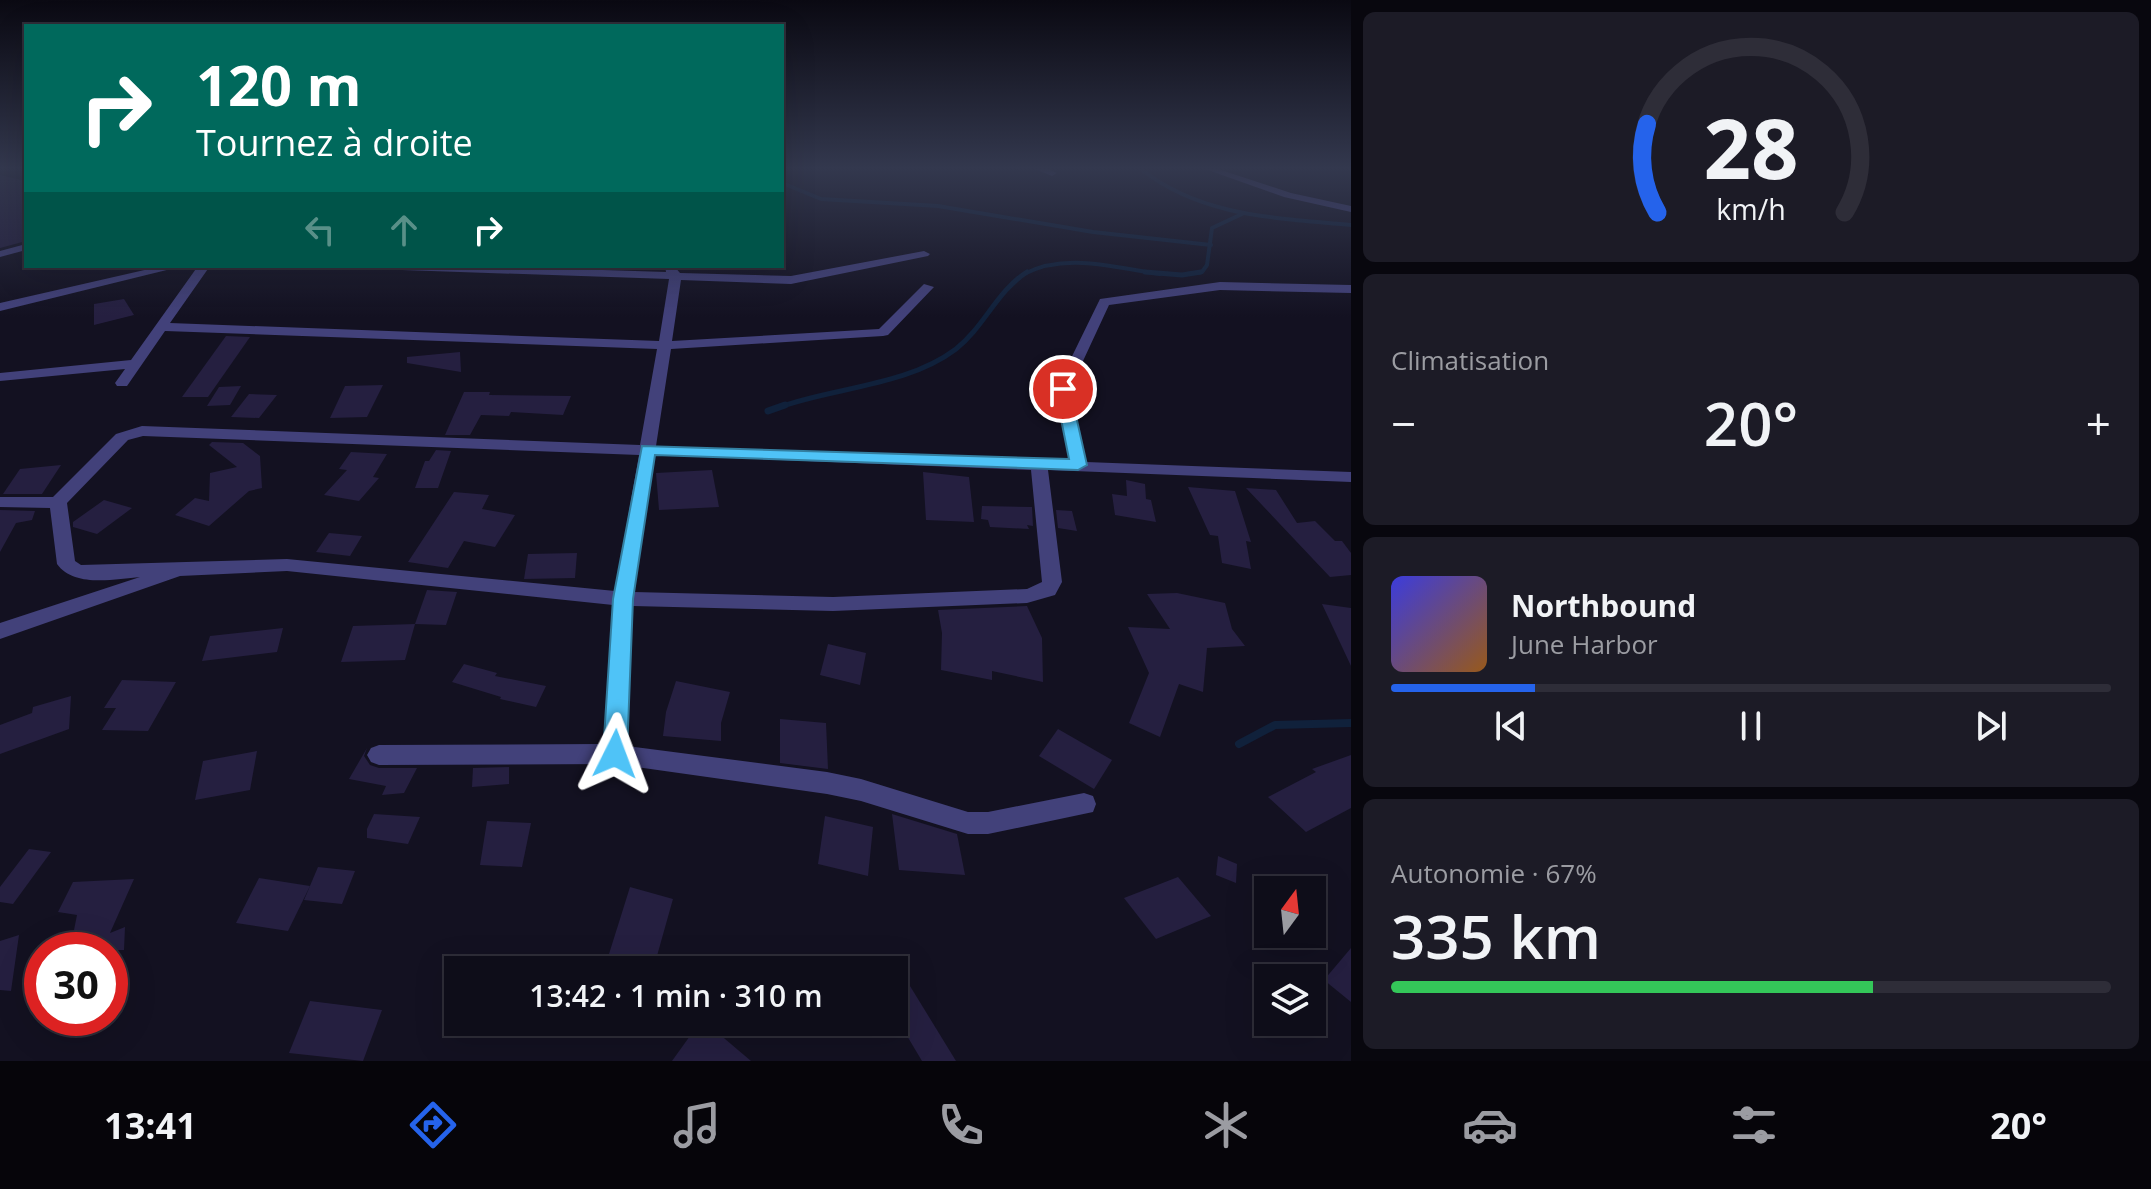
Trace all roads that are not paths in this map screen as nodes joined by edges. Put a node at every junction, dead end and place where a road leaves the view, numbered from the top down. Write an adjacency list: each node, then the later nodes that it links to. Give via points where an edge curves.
1 (24, 248): 2 (street)
2 (0, 254)
3 (924, 254): 7 (street, via 791,280)
4 (168, 268): 10 (street)
5 (203, 268): 11 (street)
6 (493, 268): 7 (street)
7 (672, 271): 12 (street)
8 (928, 287): 12 (street, via 877,334)
9 (1351, 289): 18 (street, via 1220,286 1104,302 1063,389)
10 (2, 304)
11 (161, 327): 12 (street); 13 (street)
12 (664, 345): 16 (street)
13 (135, 364): 14 (street); 15 (street)
14 (0, 377)
15 (122, 383)
16 (648, 450): 17 (street); 21 (street, via 142,431 122,437); 23 (street)
17 (1039, 463): 18 (street); 23 (street, via 1052,582 1040,594 833,604)
18 (1078, 465): 19 (street)
19 (1351, 477)
20 (0, 502): 21 (street)
21 (58, 502): 22 (street, via 66,564 75,570)
22 (192, 568): 23 (street, via 338,568); 24 (street)
23 (623, 599): 25 (street)
24 (0, 631)
25 (615, 754): 26 (street); 27 (street, via 827,783 968,823)
26 (379, 755)
27 (1084, 804)

